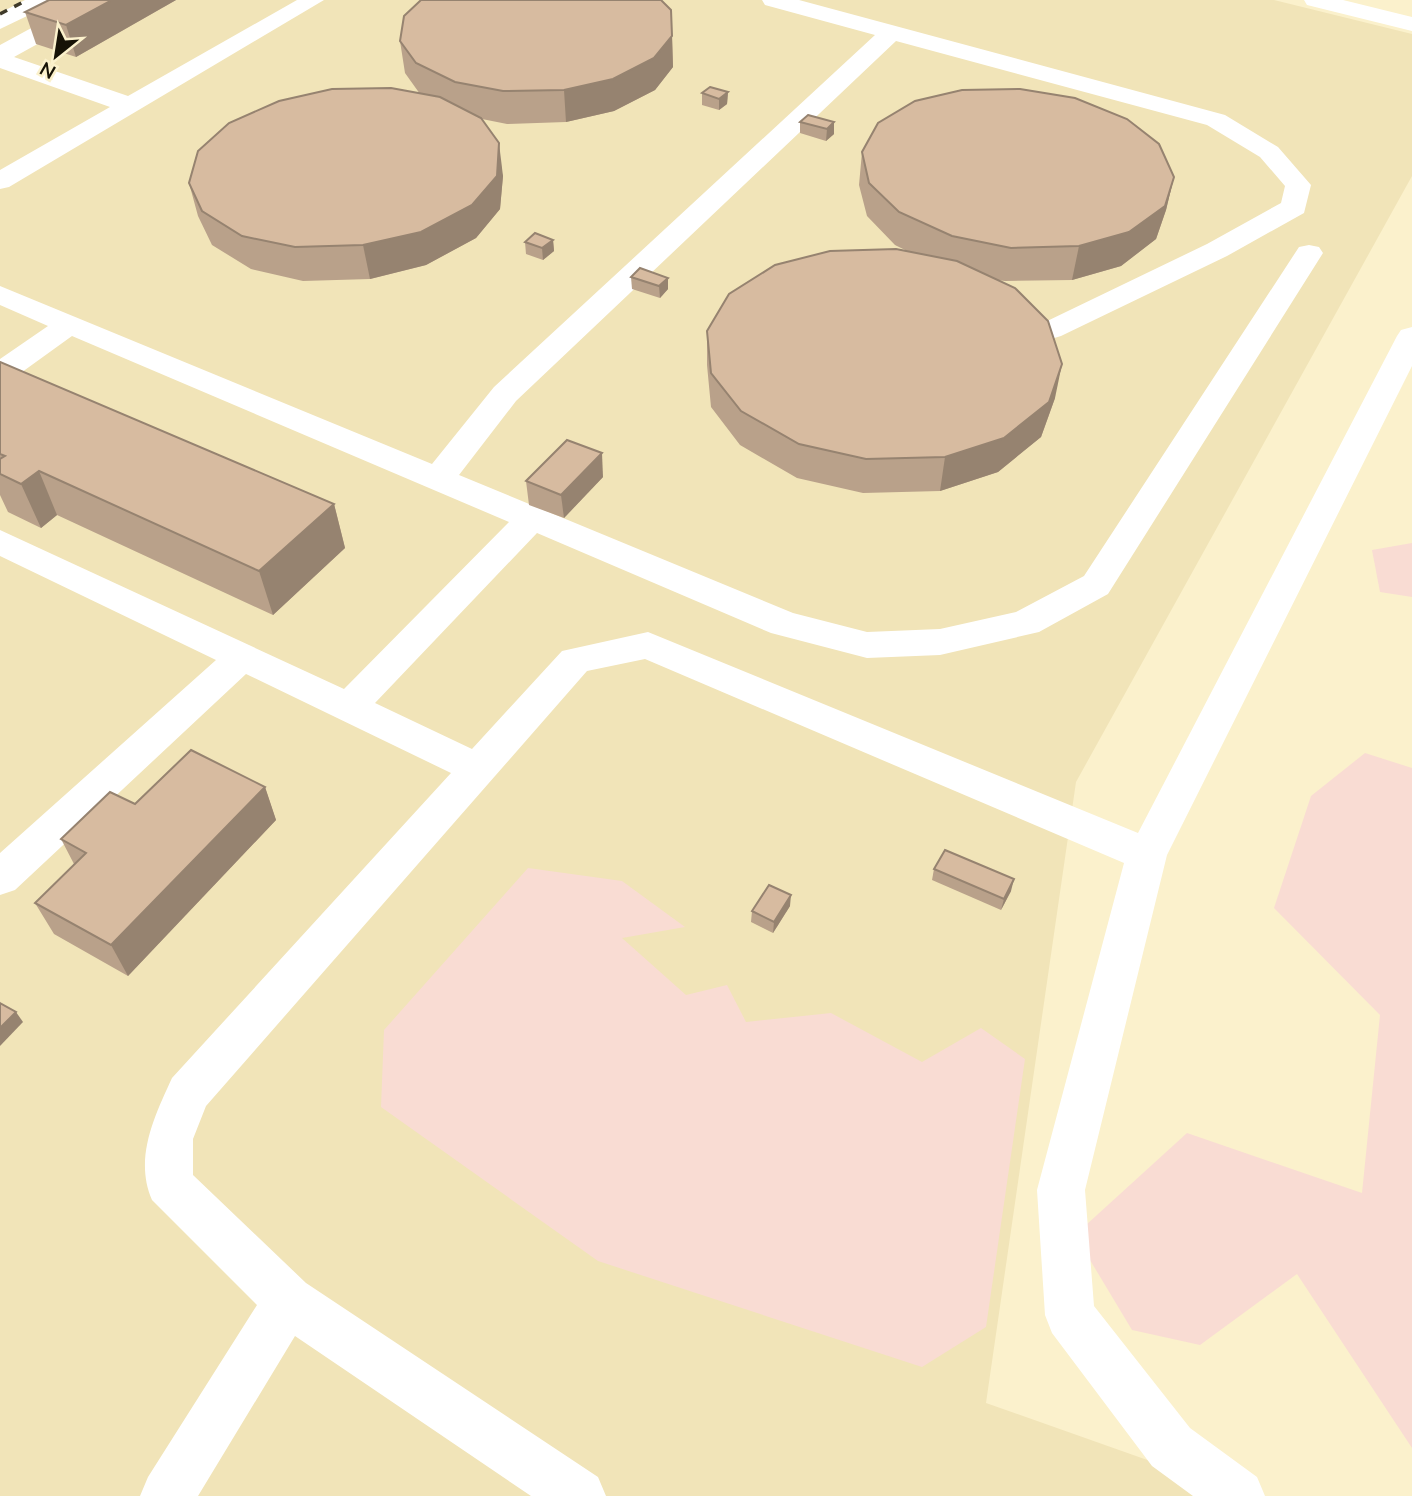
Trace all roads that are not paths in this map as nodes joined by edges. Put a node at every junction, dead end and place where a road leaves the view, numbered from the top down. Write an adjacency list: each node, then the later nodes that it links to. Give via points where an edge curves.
1 (42, 0): 6 (lane)
2 (100, 0): 9 (lane)
3 (313, 0): 10 (lane)
4 (773, 0): 8 (lane)
5 (1315, 0): 7 (lane)
6 (0, 22)
7 (1412, 23)
8 (892, 32): 15 (lane, via 1216,120 1269,152 1298,185 1294,208); 18 (lane, via 505,394)
9 (0, 57): 10 (lane)
10 (129, 105): 11 (lane)
11 (0, 181)
12 (1309, 253): 19 (lane, via 1096,585 1026,623 940,642 867,645 784,624)
13 (0, 295): 14 (lane)
14 (70, 324): 17 (lane); 18 (lane)
15 (1051, 330)
16 (1412, 336): 24 (lane)
17 (0, 373)
18 (438, 479): 19 (lane)
19 (533, 518): 22 (lane)
20 (0, 542): 21 (lane)
21 (242, 657): 22 (lane); 25 (lane)
22 (349, 707): 23 (lane)
23 (477, 768): 24 (lane, via 575,660 648,645); 26 (lane, via 188,1093 170,1139 169,1184)
24 (1147, 855): 29 (lane, via 1061,1189 1070,1315 1171,1447)
25 (0, 878)
26 (288, 1301): 27 (lane); 28 (lane)
27 (167, 1496)
28 (579, 1496)
29 (1238, 1496)

